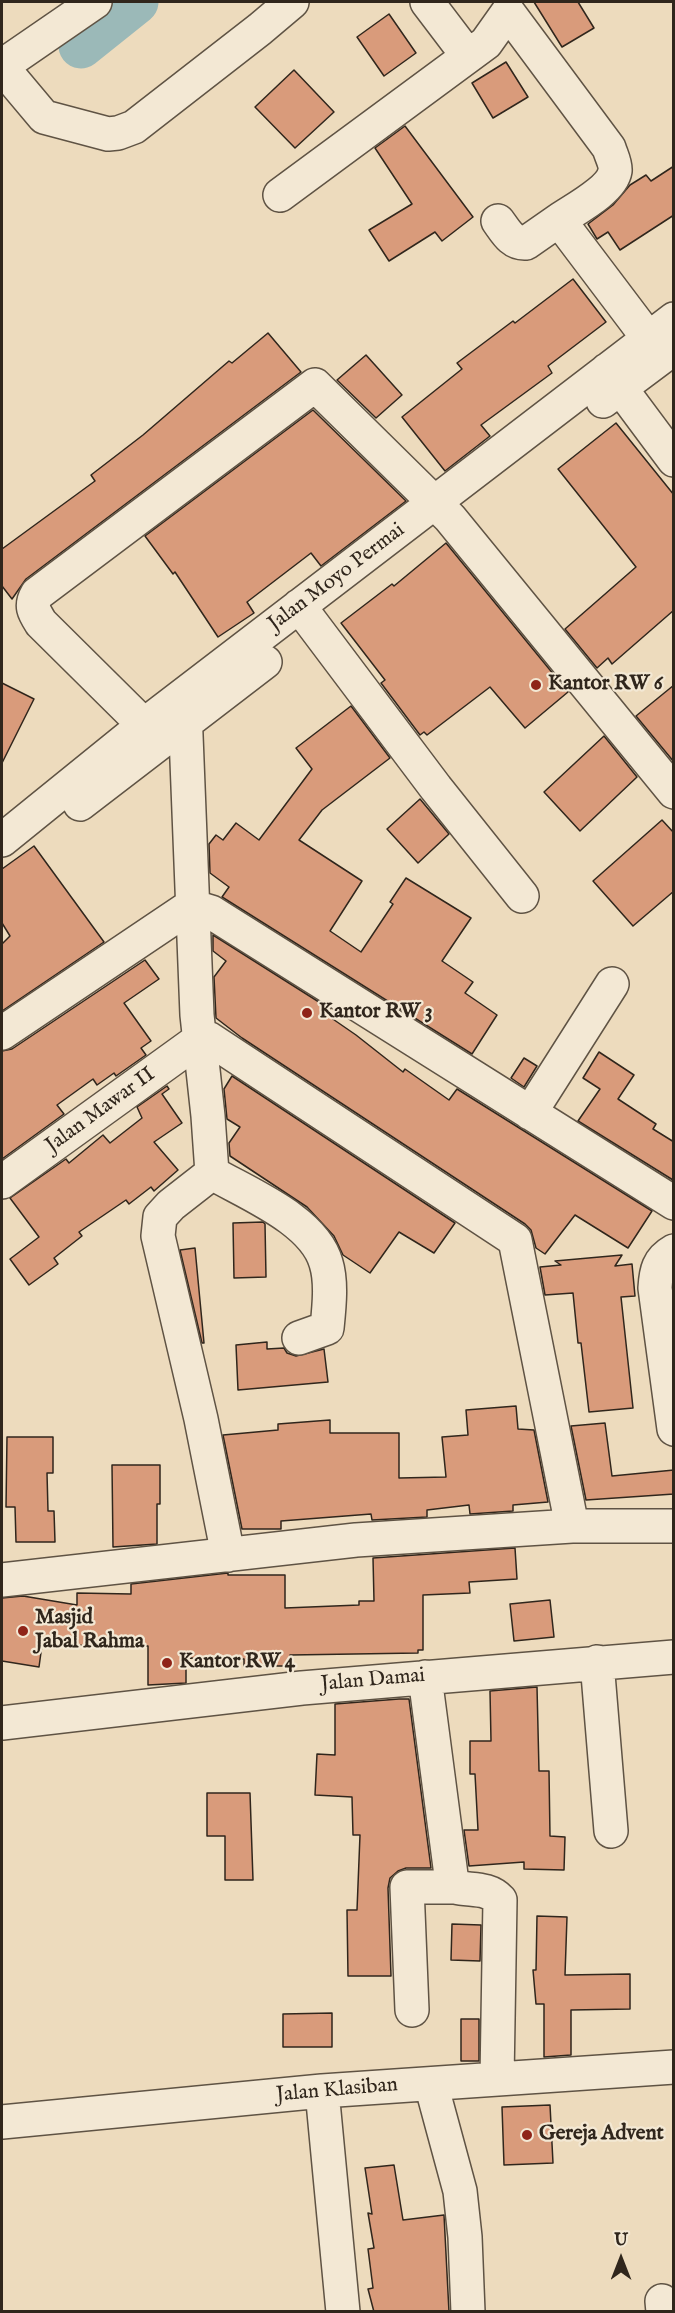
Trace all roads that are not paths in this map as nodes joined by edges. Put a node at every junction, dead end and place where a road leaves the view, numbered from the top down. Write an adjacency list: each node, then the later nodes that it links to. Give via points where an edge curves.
1 (95, 2): 6 (street)
2 (292, 2): 6 (street, via 134,127 118,133 108,134 44,117)
3 (427, 2): 5 (street)
4 (510, 7): 5 (street, via 486,43); 8 (street, via 609,148 616,169 603,190)
5 (468, 57): 7 (street)
6 (4, 74)
7 (280, 195)
8 (559, 220): 9 (street, via 526,243 514,242); 11 (street)
9 (498, 221)
10 (674, 319): 11 (street, Jalan Moyo Permai)
11 (661, 348): 12 (street, Jalan Moyo Permai)
12 (613, 378): 13 (street); 14 (street, Jalan Moyo Permai)
13 (674, 460)
14 (443, 510): 15 (street, Jalan Moyo Permai); 17 (street, via 315,385 37,594 33,610 41,623); 18 (street)
15 (306, 615): 16 (street, Jalan Moyo Permai); 21 (street)
16 (185, 711): 17 (street, Jalan Moyo Permai); 20 (street, Jalan Moyo Permai); 22 (street)
17 (144, 725): 19 (street, Jalan Moyo Permai)
18 (674, 792)
19 (2, 840)
20 (2, 864)
21 (522, 896)
22 (191, 906): 24 (street); 25 (street); 26 (street, via 211,912)
23 (612, 984): 26 (street)
24 (2, 1033)
25 (200, 1039): 27 (street); 28 (street, Jalan Mawar II); 33 (street, via 208,1038 514,1240)
26 (530, 1113): 29 (street)
27 (212, 1173): 31 (street, via 294,1221 317,1242 327,1263 327,1328); 35 (street, via 160,1217 158,1236)
28 (2, 1182)
29 (674, 1203)
30 (674, 1251): 32 (street, via 659,1264 655,1288)
31 (299, 1338)
32 (674, 1429)
33 (572, 1526): 34 (street); 35 (street, via 356,1540)
34 (674, 1526)
35 (228, 1555): 36 (street)
36 (2, 1580)
37 (674, 1657): 38 (street, Jalan Damai)
38 (597, 1662): 39 (street, Jalan Damai); 41 (street)
39 (425, 1677): 40 (street, Jalan Damai); 42 (street)
40 (2, 1722)
41 (611, 1831)
42 (455, 1887): 43 (street, via 407,1887); 45 (street, via 485,1890 500,1900)
43 (412, 2010)
44 (674, 2067): 45 (street, Jalan Klasiban)
45 (497, 2079): 46 (street, Jalan Klasiban)
46 (431, 2084): 47 (street, Jalan Klasiban); 50 (street, via 460,2190)
47 (322, 2091): 48 (street, Jalan Klasiban); 49 (street)
48 (2, 2122)
49 (343, 2312)
50 (468, 2312)

